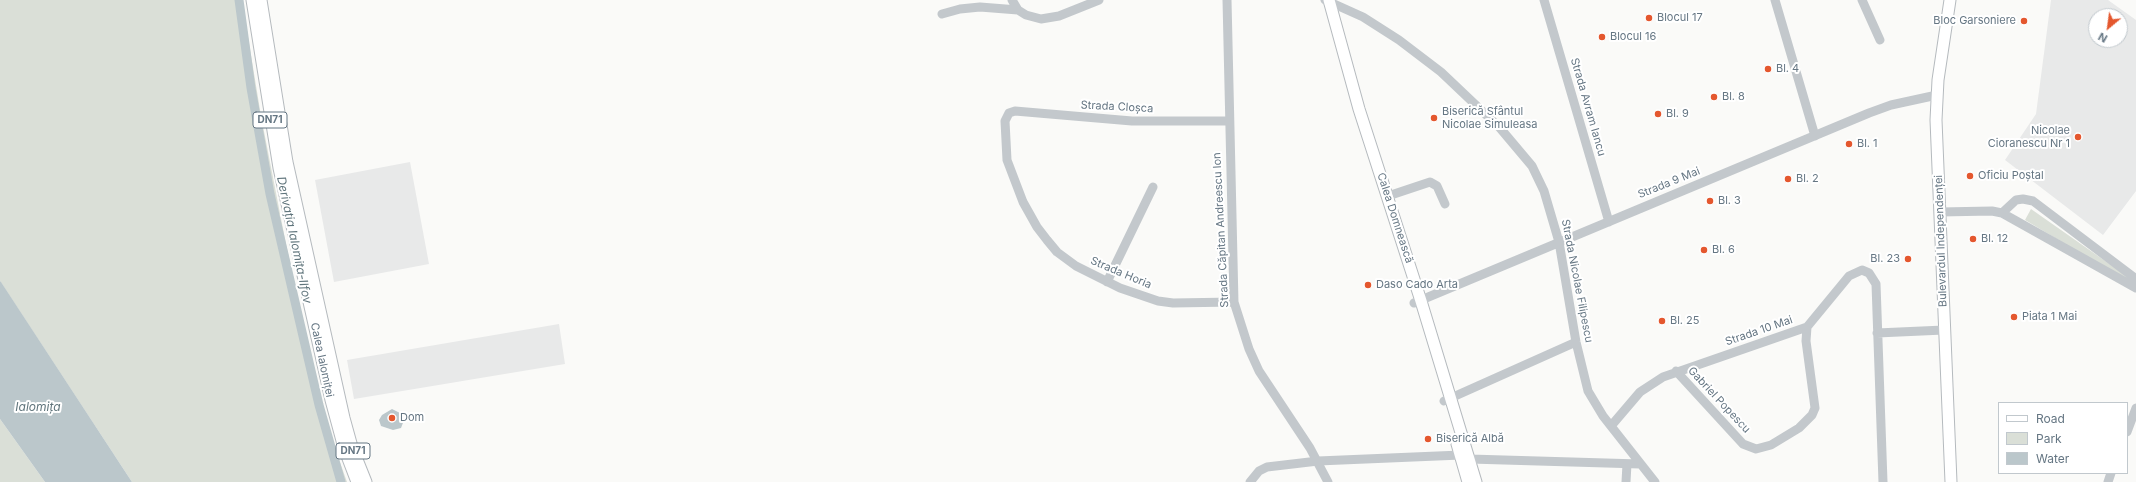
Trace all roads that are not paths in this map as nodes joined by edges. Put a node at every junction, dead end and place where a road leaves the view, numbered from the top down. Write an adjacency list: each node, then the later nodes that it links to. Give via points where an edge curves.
1 (252, 0): 42 (main road, Calea Ialomiței / DN71, via 252,22 285,197 331,400 344,448)
2 (261, 0): 43 (main road, Calea Ialomiței / DN71, via 287,162 344,418)
3 (1012, 0): 11 (street)
4 (1099, 0): 11 (street, via 1046,19 1035,18)
5 (1227, 0): 16 (street, Strada Căpitan Andreescu Ion)
6 (1326, 0): 19 (main road, Calea Domnească); 24 (street, Strada Nicolae Filipescu, via 1363,17 1422,57 1458,86 1500,128 1516,145 1538,178); 28 (main road, Calea Domnească, via 1354,112)
7 (1544, 0): 23 (street, Strada Avram Iancu)
8 (1775, 0): 17 (street)
9 (1862, 0): 13 (street)
10 (1950, 0): 14 (main road, Bulevardul Independenței)
11 (1018, 10): 12 (street, via 960,9)
12 (942, 14)
13 (1880, 40)
14 (1937, 95): 17 (street, Strada 9 Mai, via 1891,105); 21 (main road, Bulevardul Independenței)
15 (1006, 116): 16 (street, Strada Cloșca, via 1015,112 1132,121); 25 (street, Strada Horia, via 1007,160 1023,202 1037,227 1057,252 1076,266)
16 (1228, 121): 27 (street, Strada Căpitan Andreescu Ion)
17 (1815, 136): 23 (street, Strada 9 Mai)
18 (1153, 187): 25 (street)
19 (1388, 196): 20 (street, via 1430,182 1437,186); 28 (main road, Calea Domnească)
20 (1445, 204)
21 (1940, 212): 22 (street); 30 (main road, Bulevardul Independenței)
22 (2002, 213): 26 (street, via 2078,256); 26 (street, via 2016,200 2027,199)
23 (1609, 222): 24 (street, Strada 9 Mai)
24 (1559, 242): 28 (street, Strada 9 Mai); 32 (street, Strada Nicolae Filipescu)
25 (1107, 282): 27 (street, Strada Horia, via 1158,301)
26 (2134, 282)
27 (1234, 302): 39 (street, Strada Căpitan Andreescu Ion, via 1259,371)
28 (1418, 302): 34 (main road, Calea Domnească)
29 (1807, 327): 31 (street, Strada 10 Mai, via 1849,276 1862,270 1869,273 1876,284); 33 (street, Strada 10 Mai); 33 (street, Gabriel Popescu, via 1806,341 1815,408 1812,415 1799,428 1771,445 1756,449 1743,444)
30 (1944, 330): 31 (street); 51 (main road, Bulevardul Independenței)
31 (1877, 334): 50 (street, Strada 10 Mai)
32 (1576, 342): 34 (street); 36 (street, Strada Nicolae Filipescu, via 1588,391)
33 (1676, 371): 36 (street, Strada 10 Mai, via 1640,392)
34 (1448, 399): 38 (main road, Calea Domnească)
35 (2136, 408): 37 (street)
36 (1611, 426): 41 (street, Strada Nicolae Filipescu)
37 (2128, 429)
38 (1465, 457): 39 (street); 40 (street); 46 (main road, Calea Domnească); 47 (main road, Calea Domnească)
39 (1318, 461): 44 (street, via 1267,466); 45 (street, Strada Căpitan Andreescu Ion)
40 (1627, 464): 41 (street); 48 (street)
41 (1640, 464): 49 (street, Strada Nicolae Filipescu)
42 (357, 482)
43 (366, 482)
44 (1250, 482)
45 (1328, 482)
46 (1468, 482)
47 (1476, 482)
48 (1626, 482)
49 (1655, 482)
50 (1883, 482)
51 (1951, 482)

